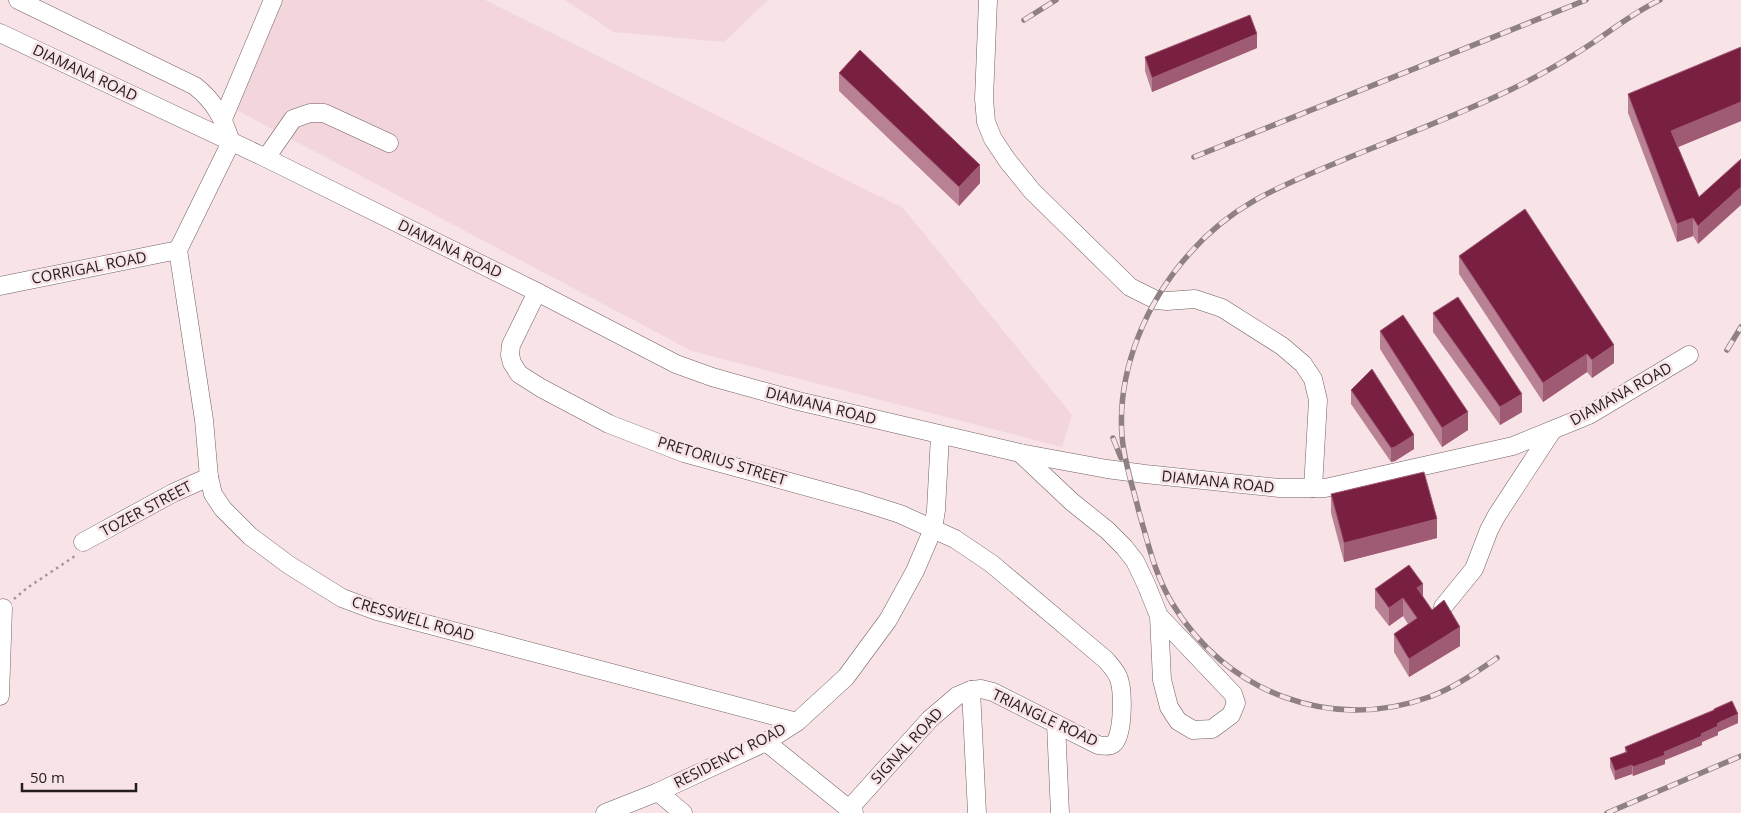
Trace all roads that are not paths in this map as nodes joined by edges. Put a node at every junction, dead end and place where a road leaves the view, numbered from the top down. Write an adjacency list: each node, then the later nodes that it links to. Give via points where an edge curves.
1 (18, 0): 5 (street, via 195,86 206,95)
2 (273, 0): 5 (street)
3 (988, 0): 17 (street, via 984,99 986,122 993,139 1032,191 1130,286 1156,300 1195,299 1222,308 1282,346 1303,364 1313,379 1318,400)
4 (0, 34): 6 (street, DIAMANA ROAD)
5 (223, 119): 6 (street)
6 (231, 142): 8 (street, DIAMANA ROAD); 9 (street)
7 (388, 143): 8 (street, via 324,113 310,112 293,120)
8 (266, 158): 11 (street, DIAMANA ROAD)
9 (178, 250): 10 (street, CORRIGAL ROAD); 16 (street, CRESSWELL ROAD, via 204,420)
10 (0, 286)
11 (537, 292): 14 (street, DIAMANA ROAD, via 676,364 712,377); 18 (street, PRETORIUS STREET, via 511,345 510,355 519,374 541,388 608,424 684,453 859,501)
12 (1689, 355): 13 (street, DIAMANA ROAD, via 1589,415)
13 (1552, 431): 17 (street, DIAMANA ROAD, via 1513,446 1335,486); 20 (street, via 1497,515 1474,569)
14 (940, 436): 15 (street, DIAMANA ROAD); 18 (street, RESIDENCY ROAD)
15 (1020, 454): 17 (street, DIAMANA ROAD, via 1107,470 1279,488); 22 (street, via 1124,547 1135,561)
16 (209, 476): 19 (street, TOZER STREET); 25 (street, CRESSWELL ROAD, via 213,494 223,509 250,536 289,566 342,598 377,611)
17 (1313, 488)
18 (933, 528): 25 (street, RESIDENCY ROAD, via 915,572 888,620 846,677); 26 (street, TRIANGLE ROAD, via 992,564 1096,650 1115,670 1121,687 1121,724 1113,744 1098,745)
19 (83, 542)
20 (1444, 607)
21 (3, 608): 24 (street)
22 (1159, 616): 22 (street, via 1233,694 1236,704 1231,715 1212,729 1193,730 1178,721 1169,707 1162,680)
23 (971, 690): 26 (street, TRIANGLE ROAD, via 993,692); 29 (street, SIGNAL ROAD, via 957,696 930,719); 32 (street, TRIANGLE ROAD)
24 (0, 696)
25 (797, 722): 27 (street, RESIDENCY ROAD)
26 (1056, 724): 33 (street)
27 (766, 742): 28 (street, RESIDENCY ROAD); 29 (street)
28 (658, 792): 30 (street, RESIDENCY ROAD); 31 (street)
29 (851, 811)
30 (605, 813)
31 (683, 813)
32 (977, 813)
33 (1060, 813)

